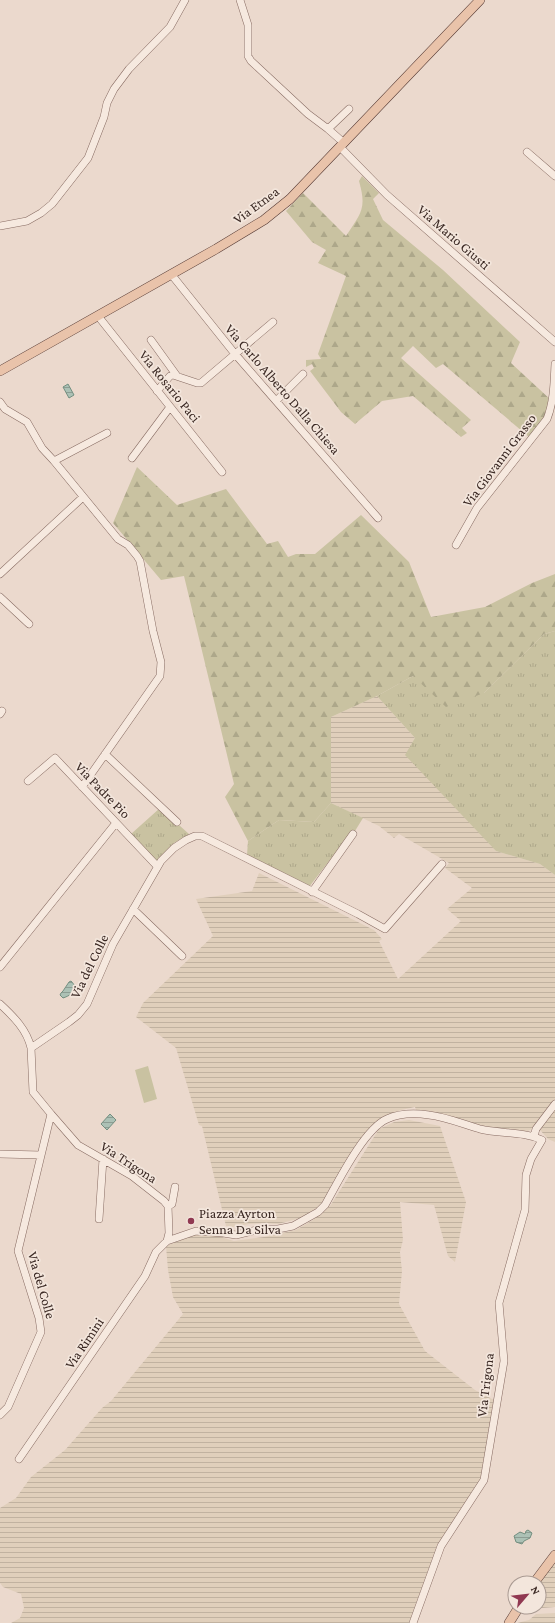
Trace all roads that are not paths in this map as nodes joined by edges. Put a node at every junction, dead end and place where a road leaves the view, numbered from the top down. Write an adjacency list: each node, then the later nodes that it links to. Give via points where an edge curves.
1 (185, 0): 9 (street, via 170,27 129,69 114,89 88,158 52,204 27,221)
2 (240, 0): 5 (street, Via Mario Giusti, via 248,25 248,56 251,61)
3 (480, 0): 6 (main road, Via Etnea)
4 (349, 109): 5 (street)
5 (328, 129): 6 (street, Via Mario Giusti)
6 (342, 145): 10 (main road, Via Etnea, via 282,207); 14 (street, Via Mario Giusti, via 387,195)
7 (527, 152): 8 (street)
8 (555, 176)
9 (0, 226)
10 (171, 274): 11 (main road, Via Etnea); 15 (street, Via Carlo Alberto Dalla Chiesa)
11 (98, 316): 17 (main road, Via Etnea); 20 (street, Via Rosario Paci)
12 (273, 322): 15 (street)
13 (151, 340): 19 (street)
14 (555, 342)
15 (235, 354): 19 (street, via 200,383); 21 (street, Via Carlo Alberto Dalla Chiesa)
16 (555, 364): 30 (street, Via Giovanni Grasso, via 553,397 547,419 477,508)
17 (0, 371)
18 (303, 374): 21 (street)
19 (178, 376): 20 (street, via 170,376)
20 (157, 391): 23 (street, Via Rosario Paci)
21 (276, 401): 29 (street, Via Carlo Alberto Dalla Chiesa)
22 (0, 402): 26 (street, via 5,409 27,422 42,448)
23 (170, 407): 25 (street); 27 (street, Via Rosario Paci)
24 (107, 433): 26 (street)
25 (132, 458)
26 (54, 461): 28 (street)
27 (222, 472)
28 (83, 497): 31 (street); 34 (street, via 118,539 128,545 137,556 161,662 160,676)
29 (378, 518)
30 (456, 545)
31 (0, 574)
32 (0, 597): 33 (street)
33 (29, 624)
34 (105, 754): 36 (street); 37 (street)
35 (28, 781): 36 (street, Via Padre Pio, via 55,758)
36 (82, 787): 38 (street, Via Padre Pio)
37 (177, 822)
38 (116, 823): 41 (street, Via Padre Pio); 45 (street)
39 (353, 834): 42 (street)
40 (442, 864): 42 (street, Via del Colle, via 385,930)
41 (157, 866): 42 (street, Via del Colle, via 174,848 195,836 202,836); 43 (street, Via del Colle)
42 (312, 892)
43 (133, 909): 44 (street); 47 (street, Via del Colle, via 113,944 87,1004 78,1015)
44 (182, 956)
45 (0, 967)
46 (0, 1004): 47 (street, via 23,1029)
47 (31, 1048): 49 (street, via 33,1092)
48 (555, 1104): 50 (street, via 536,1129)
49 (52, 1114): 52 (street, Via del Colle); 53 (street, Via Trigona, via 78,1145)
50 (534, 1136): 57 (street, via 494,1132 432,1115 399,1115 377,1126 365,1140 325,1205 318,1212 293,1226 260,1229 236,1235 196,1231); 62 (street, Via Trigona, via 542,1140 531,1159 526,1175 525,1210 499,1303 504,1361 484,1480 441,1546)
51 (0, 1154): 52 (street)
52 (41, 1155): 58 (street, Via del Colle, via 18,1251 39,1318 40,1332 8,1407)
53 (102, 1159): 55 (street, Via Trigona, via 132,1176); 56 (street)
54 (175, 1187): 55 (street, via 172,1204)
55 (168, 1206): 57 (street, via 170,1227)
56 (99, 1218)
57 (167, 1241): 59 (street, Via Rimini, via 156,1252 145,1276)
58 (0, 1415)
59 (19, 1458)
60 (555, 1555): 61 (main road)
61 (540, 1575)
62 (413, 1623)

